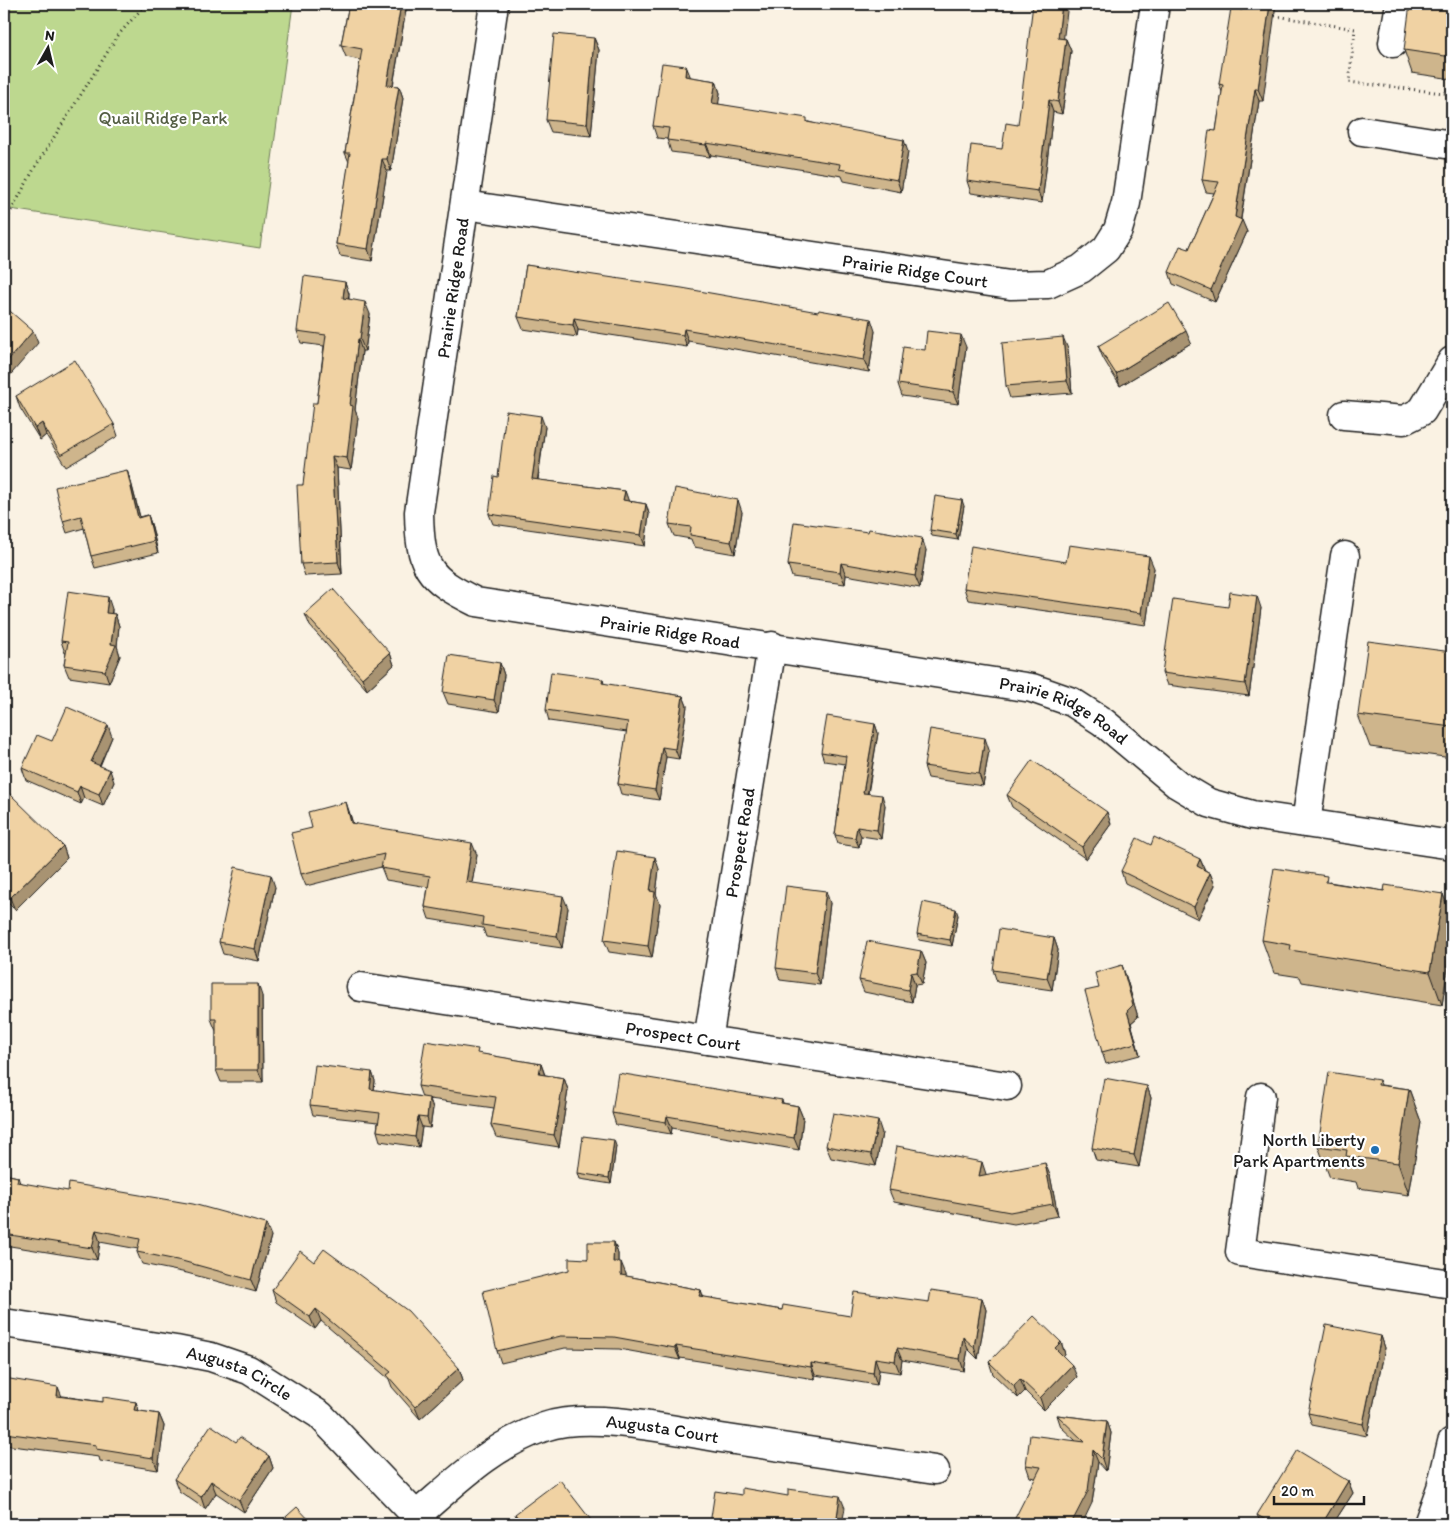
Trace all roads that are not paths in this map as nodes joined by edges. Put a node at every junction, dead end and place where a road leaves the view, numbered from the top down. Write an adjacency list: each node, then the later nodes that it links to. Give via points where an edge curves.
1 (494, 4): 7 (street, Prairie Ridge Road)
2 (1155, 4): 7 (street, Prairie Ridge Court, via 1126,203 1118,230 1106,249 1081,269 1048,284 1010,284)
3 (1400, 4): 4 (street)
4 (1393, 43)
5 (1362, 131): 6 (street)
6 (1452, 145)
7 (465, 205): 11 (street, Prairie Ridge Road, via 419,512 420,542 428,568 446,587 476,602)
8 (1452, 361): 9 (street, via 1422,410 1404,420)
9 (1344, 415)
10 (1345, 556): 12 (street)
11 (772, 646): 12 (street, Prairie Ridge Road, via 1032,688 1072,702 1177,784 1209,803 1252,815); 15 (street, Prospect Road)
12 (1306, 823): 13 (street, Prairie Ridge Road)
13 (1452, 845)
14 (361, 987): 15 (street, Prospect Court)
15 (708, 1040): 16 (street, Prospect Court)
16 (1007, 1086)
17 (1261, 1097): 18 (street, via 1240,1252)
18 (1452, 1284)
19 (4, 1323): 22 (street, Augusta Circle, via 176,1350 249,1370 320,1415)
20 (1452, 1447): 23 (street)
21 (934, 1470): 22 (street, Augusta Court, via 643,1426 588,1421 546,1426 510,1440 488,1455)
22 (421, 1520)
23 (1428, 1524)

